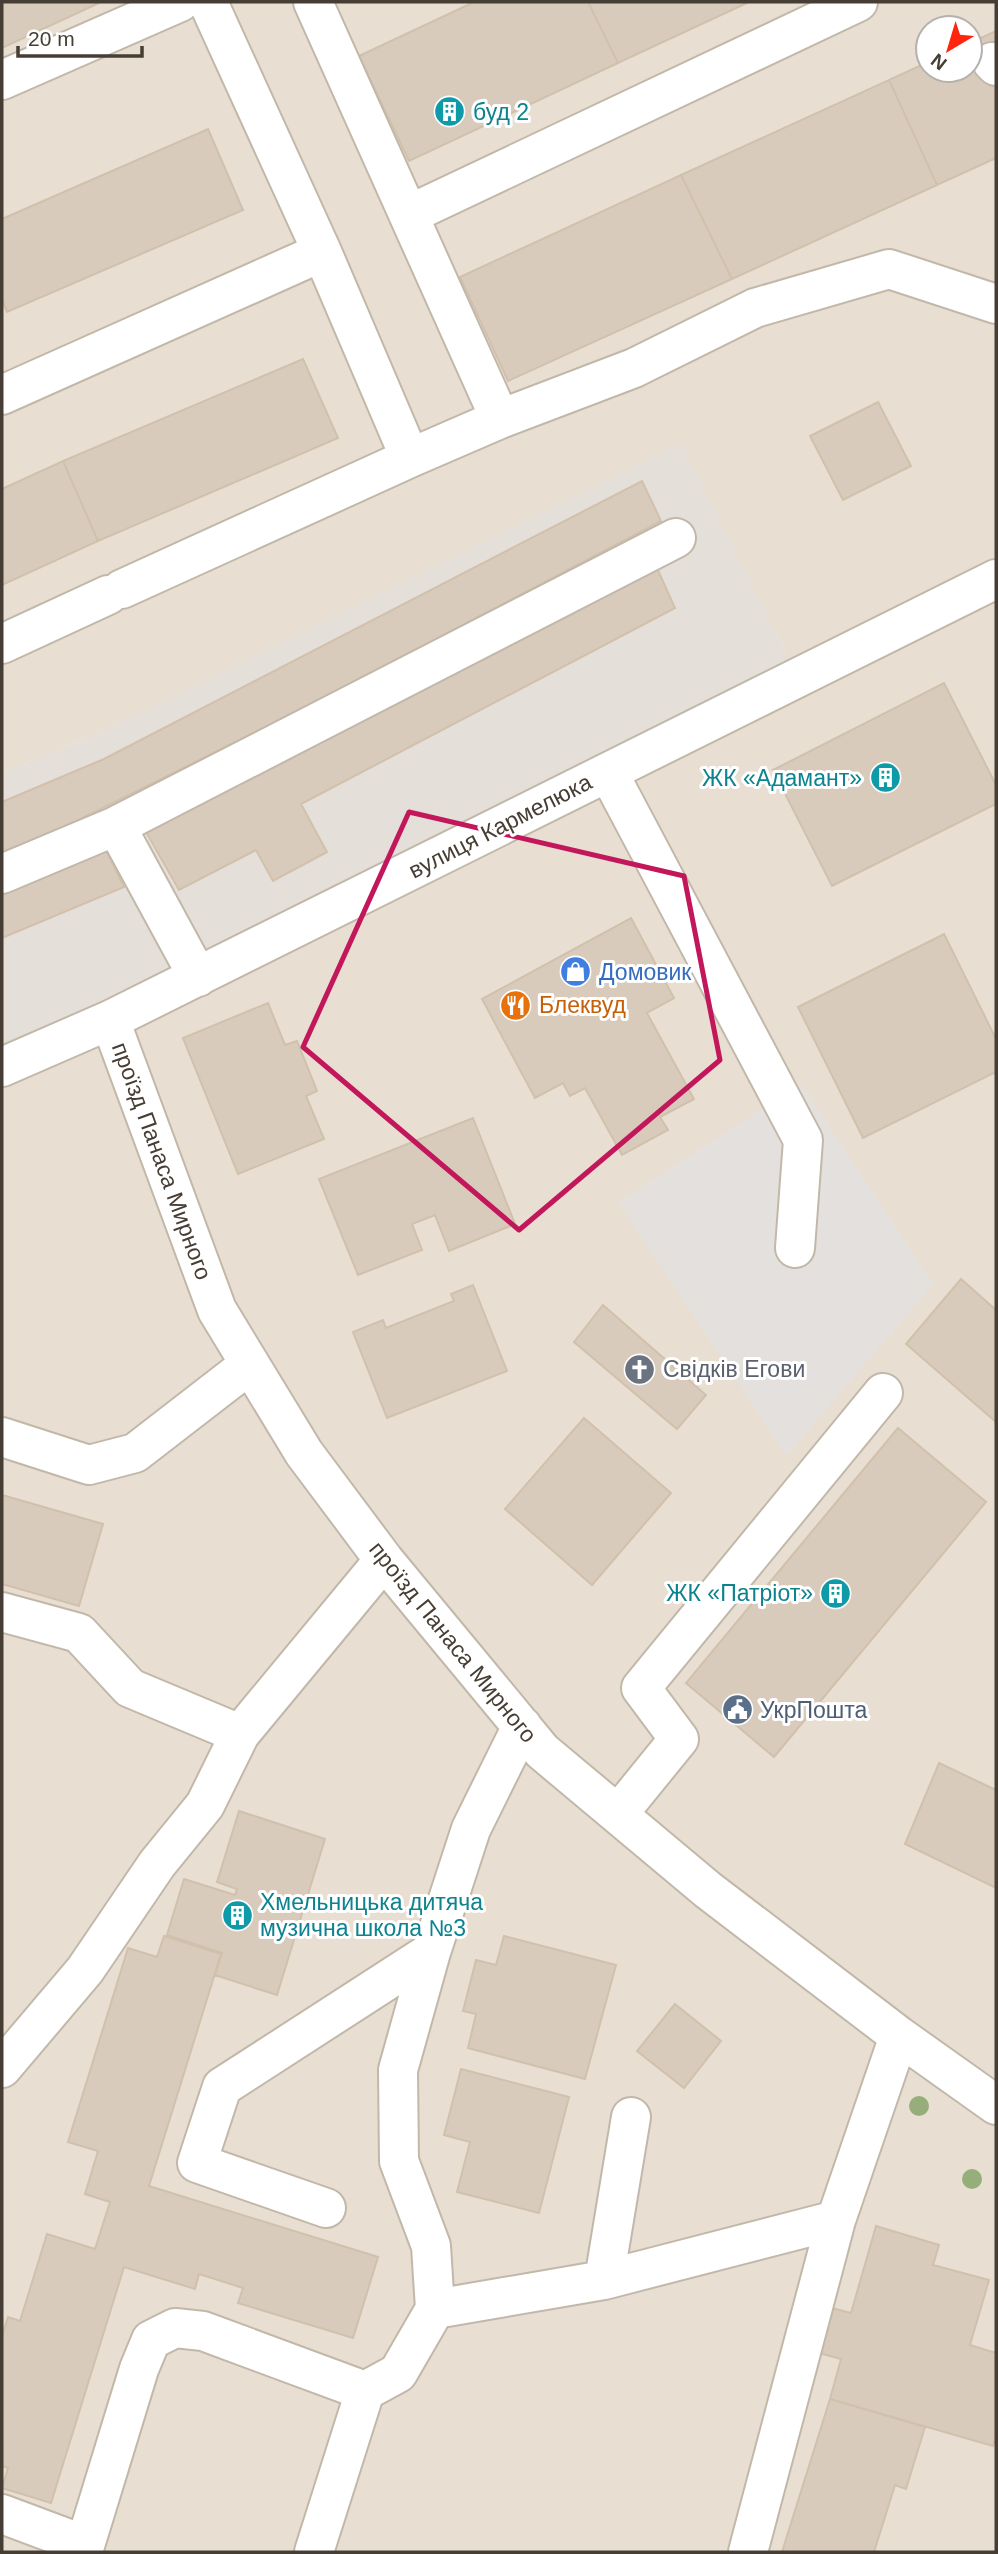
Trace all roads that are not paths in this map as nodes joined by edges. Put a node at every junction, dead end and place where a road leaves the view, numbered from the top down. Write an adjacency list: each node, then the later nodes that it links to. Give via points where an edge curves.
1 (180, 2): 5 (street)
2 (208, 2): 7 (street)
3 (313, 2): 6 (street)
4 (859, 2): 6 (street)
5 (2, 80)
6 (410, 214): 10 (street)
7 (322, 252): 9 (street); 11 (street)
8 (996, 304): 10 (street, via 889,270 755,308 634,368)
9 (2, 395)
10 (500, 419): 11 (street)
11 (410, 458): 14 (street)
12 (676, 538): 16 (street)
13 (996, 579): 15 (street, вулиця Кармелюка)
14 (2, 644)
15 (608, 772): 18 (street, вулиця Кармелюка); 21 (street, via 803,1140)
16 (116, 827): 17 (street); 18 (street)
17 (2, 874)
18 (198, 977): 19 (street, вулиця Кармелюка)
19 (110, 1020): 20 (street, вулиця Кармелюка); 22 (street, проїзд Панаса Мирного, via 217,1310)
20 (2, 1067)
21 (795, 1248)
22 (250, 1364): 24 (street, via 135,1453 89,1465); 25 (street, проїзд Панаса Мирного, via 304,1453)
23 (883, 1392): 29 (street, via 640,1688 679,1739)
24 (2, 1437)
25 (384, 1560): 27 (street, проїзд Панаса Мирного); 28 (street)
26 (2, 1612): 28 (street, via 79,1633 130,1688)
27 (522, 1726): 29 (street, проїзд Панаса Мирного, via 542,1751); 30 (street, via 471,1829)
28 (240, 1734): 32 (street, via 205,1805 157,1864 85,1970)
29 (618, 1814): 31 (street, проїзд Панаса Мирного, via 708,1890)
30 (430, 1952): 35 (street, via 222,2087 197,2163); 38 (street, via 398,2070 399,2161 431,2246)
31 (899, 2036): 33 (street, проїзд Панаса Мирного); 36 (street)
32 (2, 2068)
33 (996, 2105)
34 (631, 2117): 37 (street)
35 (326, 2207)
36 (836, 2220): 37 (street); 43 (street)
37 (604, 2280): 38 (street)
38 (435, 2309): 39 (street, via 398,2373)
39 (365, 2392): 41 (street, via 203,2331 175,2328 151,2340); 42 (street)
40 (2, 2514): 41 (street)
41 (84, 2549)
42 (314, 2552)
43 (748, 2552)

